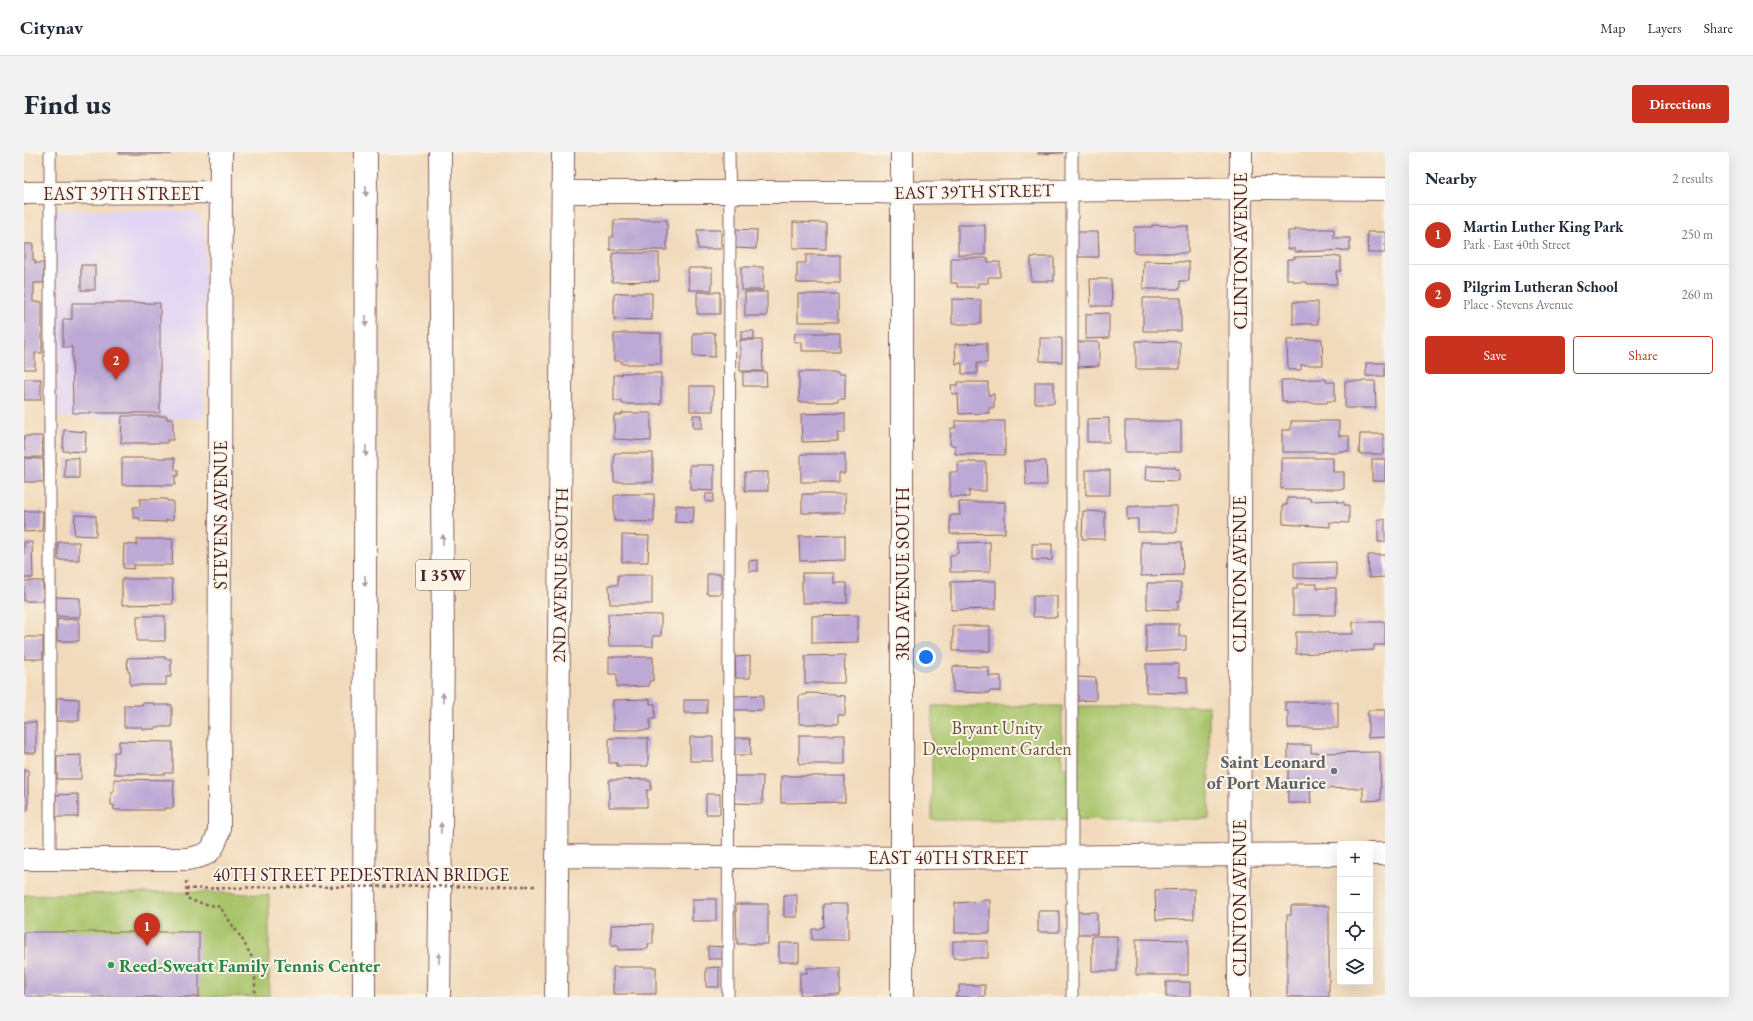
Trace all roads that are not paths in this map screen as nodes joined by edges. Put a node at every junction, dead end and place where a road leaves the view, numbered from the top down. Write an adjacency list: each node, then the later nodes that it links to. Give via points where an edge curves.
1 (50, 152): 16 (lane)
2 (221, 152): 13 (main road, STEVENS AVENUE)
3 (366, 152): 29 (main road, one-way to 29)
4 (440, 152): 30 (main road, I 35W, one-way to 4, via 443,647)
5 (563, 152): 14 (main road, 2ND AVENUE SOUTH)
6 (729, 152): 17 (lane)
7 (902, 152): 18 (main road, 3RD AVENUE SOUTH)
8 (1072, 152): 12 (lane)
9 (1241, 152): 10 (main road, CLINTON AVENUE)
10 (1242, 189): 11 (main road, EAST 39TH STREET); 12 (main road, EAST 39TH STREET); 22 (main road, CLINTON AVENUE)
11 (1385, 189)
12 (1072, 190): 18 (main road, EAST 39TH STREET); 25 (lane)
13 (221, 192): 16 (main road, EAST 39TH STREET); 28 (main road, STEVENS AVENUE, via 219,831 214,847 204,856 187,859)
14 (563, 192): 17 (main road, EAST 39TH STREET); 23 (main road, 2ND AVENUE SOUTH)
15 (24, 193): 16 (main road, EAST 39TH STREET)
16 (50, 193): 28 (lane)
17 (730, 193): 18 (main road, EAST 39TH STREET); 24 (lane)
18 (903, 194): 26 (main road, 3RD AVENUE SOUTH)
19 (1337, 854): 22 (main road, EAST 40TH STREET)
20 (1373, 854): 21 (main road)
21 (1385, 854)
22 (1238, 855): 25 (main road, EAST 40TH STREET); 35 (main road, CLINTON AVENUE)
23 (557, 856): 24 (main road, EAST 40TH STREET); 31 (main road, 2ND AVENUE SOUTH)
24 (729, 856): 26 (main road, EAST 40TH STREET); 32 (lane)
25 (1072, 856): 26 (main road, EAST 40TH STREET); 34 (lane)
26 (902, 858): 33 (main road, 3RD AVENUE SOUTH)
27 (24, 859): 28 (main road)
28 (50, 859)
29 (364, 997)
30 (439, 997)
31 (556, 997)
32 (728, 997)
33 (902, 997)
34 (1072, 997)
35 (1238, 997)

